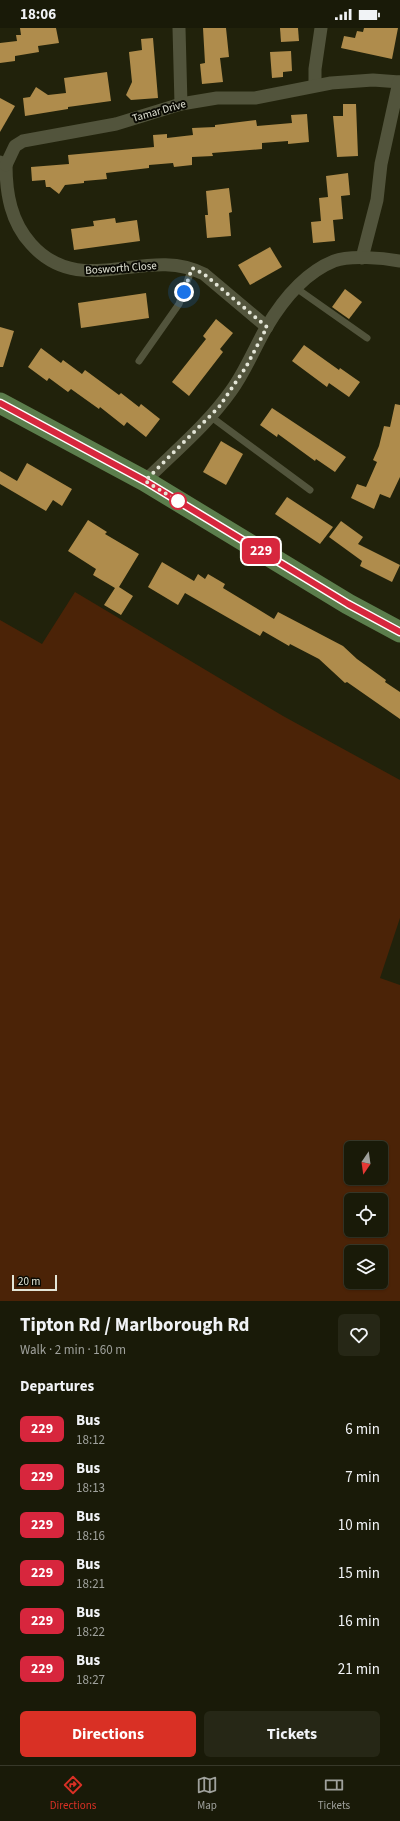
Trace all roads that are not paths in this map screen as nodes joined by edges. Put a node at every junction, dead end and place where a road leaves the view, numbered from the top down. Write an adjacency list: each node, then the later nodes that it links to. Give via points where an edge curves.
1 (179, 28): 5 (street)
2 (321, 28): 4 (street)
3 (399, 82): 4 (street, Tamar Drive, via 373,80); 7 (street, via 381,164 377,200)
4 (315, 85): 5 (street, Tamar Drive, via 255,98 217,98)
5 (180, 104): 6 (street, Tamar Drive, via 116,124 23,141 15,146)
6 (3, 163): 9 (street, Bosworth Close, via 11,212 26,239 47,258 70,269 90,271 156,264)
7 (362, 258): 8 (street); 10 (street, via 335,261 316,270)
8 (400, 261)
9 (192, 268): 11 (street, Bosworth Close, via 204,274); 13 (lane, via 179,304)
10 (296, 288): 11 (street, via 286,298); 12 (lane)
11 (267, 327): 15 (street, via 232,390)
12 (366, 338)
13 (139, 361)
14 (0, 403): 16 (main road)
15 (210, 416): 16 (street); 17 (lane)
16 (145, 481): 18 (main road, via 348,604)
17 (310, 490)
18 (400, 632)

